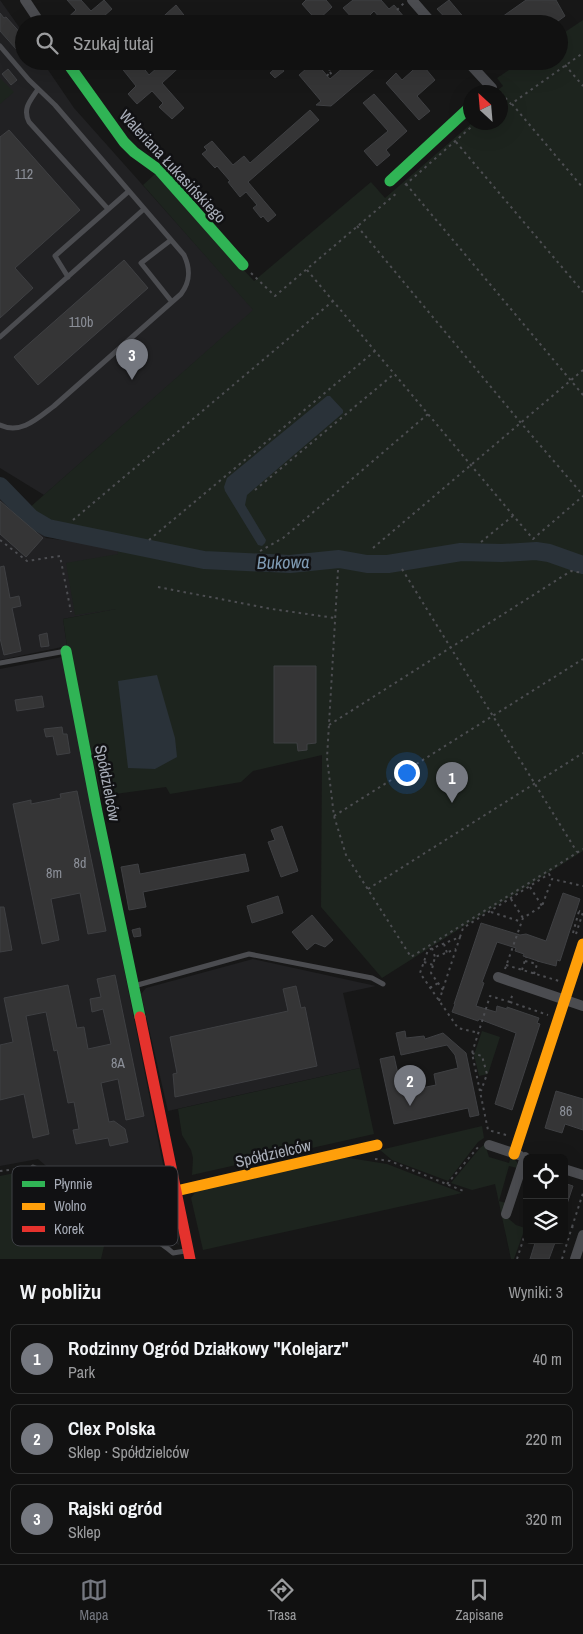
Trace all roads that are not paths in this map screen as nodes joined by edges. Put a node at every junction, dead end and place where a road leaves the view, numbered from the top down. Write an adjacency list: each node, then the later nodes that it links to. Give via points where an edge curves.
1 (25, 0): 3 (street)
2 (412, 0): 4 (street)
3 (35, 15)
4 (425, 15)
5 (0, 46): 6 (lane)
6 (15, 63)
7 (21, 70): 11 (lane)
8 (72, 70): 18 (street, Waleriana Łukasińskiego, via 124,142 159,170)
9 (475, 70): 10 (street)
10 (488, 85)
11 (38, 89): 14 (lane, via 56,105); 15 (lane, via 25,114 29,122)
12 (463, 113): 13 (street)
13 (390, 180)
14 (128, 191): 15 (lane); 16 (lane)
15 (108, 209): 19 (lane, via 55,256)
16 (144, 209): 17 (lane); 19 (lane)
17 (171, 240): 20 (lane, via 189,265 187,286); 20 (lane, via 141,264)
18 (243, 265)
19 (68, 277): 21 (lane)
20 (172, 302): 22 (lane, via 36,420 23,427)
21 (0, 337)
22 (0, 425)
23 (66, 651): 24 (lane, Spółdzielców); 28 (street, Spółdzielców)
24 (0, 663)
25 (578, 943): 29 (street, via 565,983)
26 (500, 978): 29 (street)
27 (382, 984): 28 (lane, via 372,978 249,954)
28 (134, 986): 34 (street, Spółdzielców)
29 (565, 1000): 30 (street); 33 (street, via 519,1139)
30 (583, 1006)
31 (489, 1145): 33 (street)
32 (377, 1146): 37 (street, Spółdzielców)
33 (522, 1156): 39 (street)
34 (171, 1166)
35 (568, 1170): 36 (street)
36 (583, 1175)
37 (178, 1191)
38 (178, 1201): 42 (street, Spółdzielców)
39 (506, 1214)
40 (580, 1232): 43 (street)
41 (164, 1246): 42 (lane, via 173,1253)
42 (189, 1255)
43 (575, 1259)

